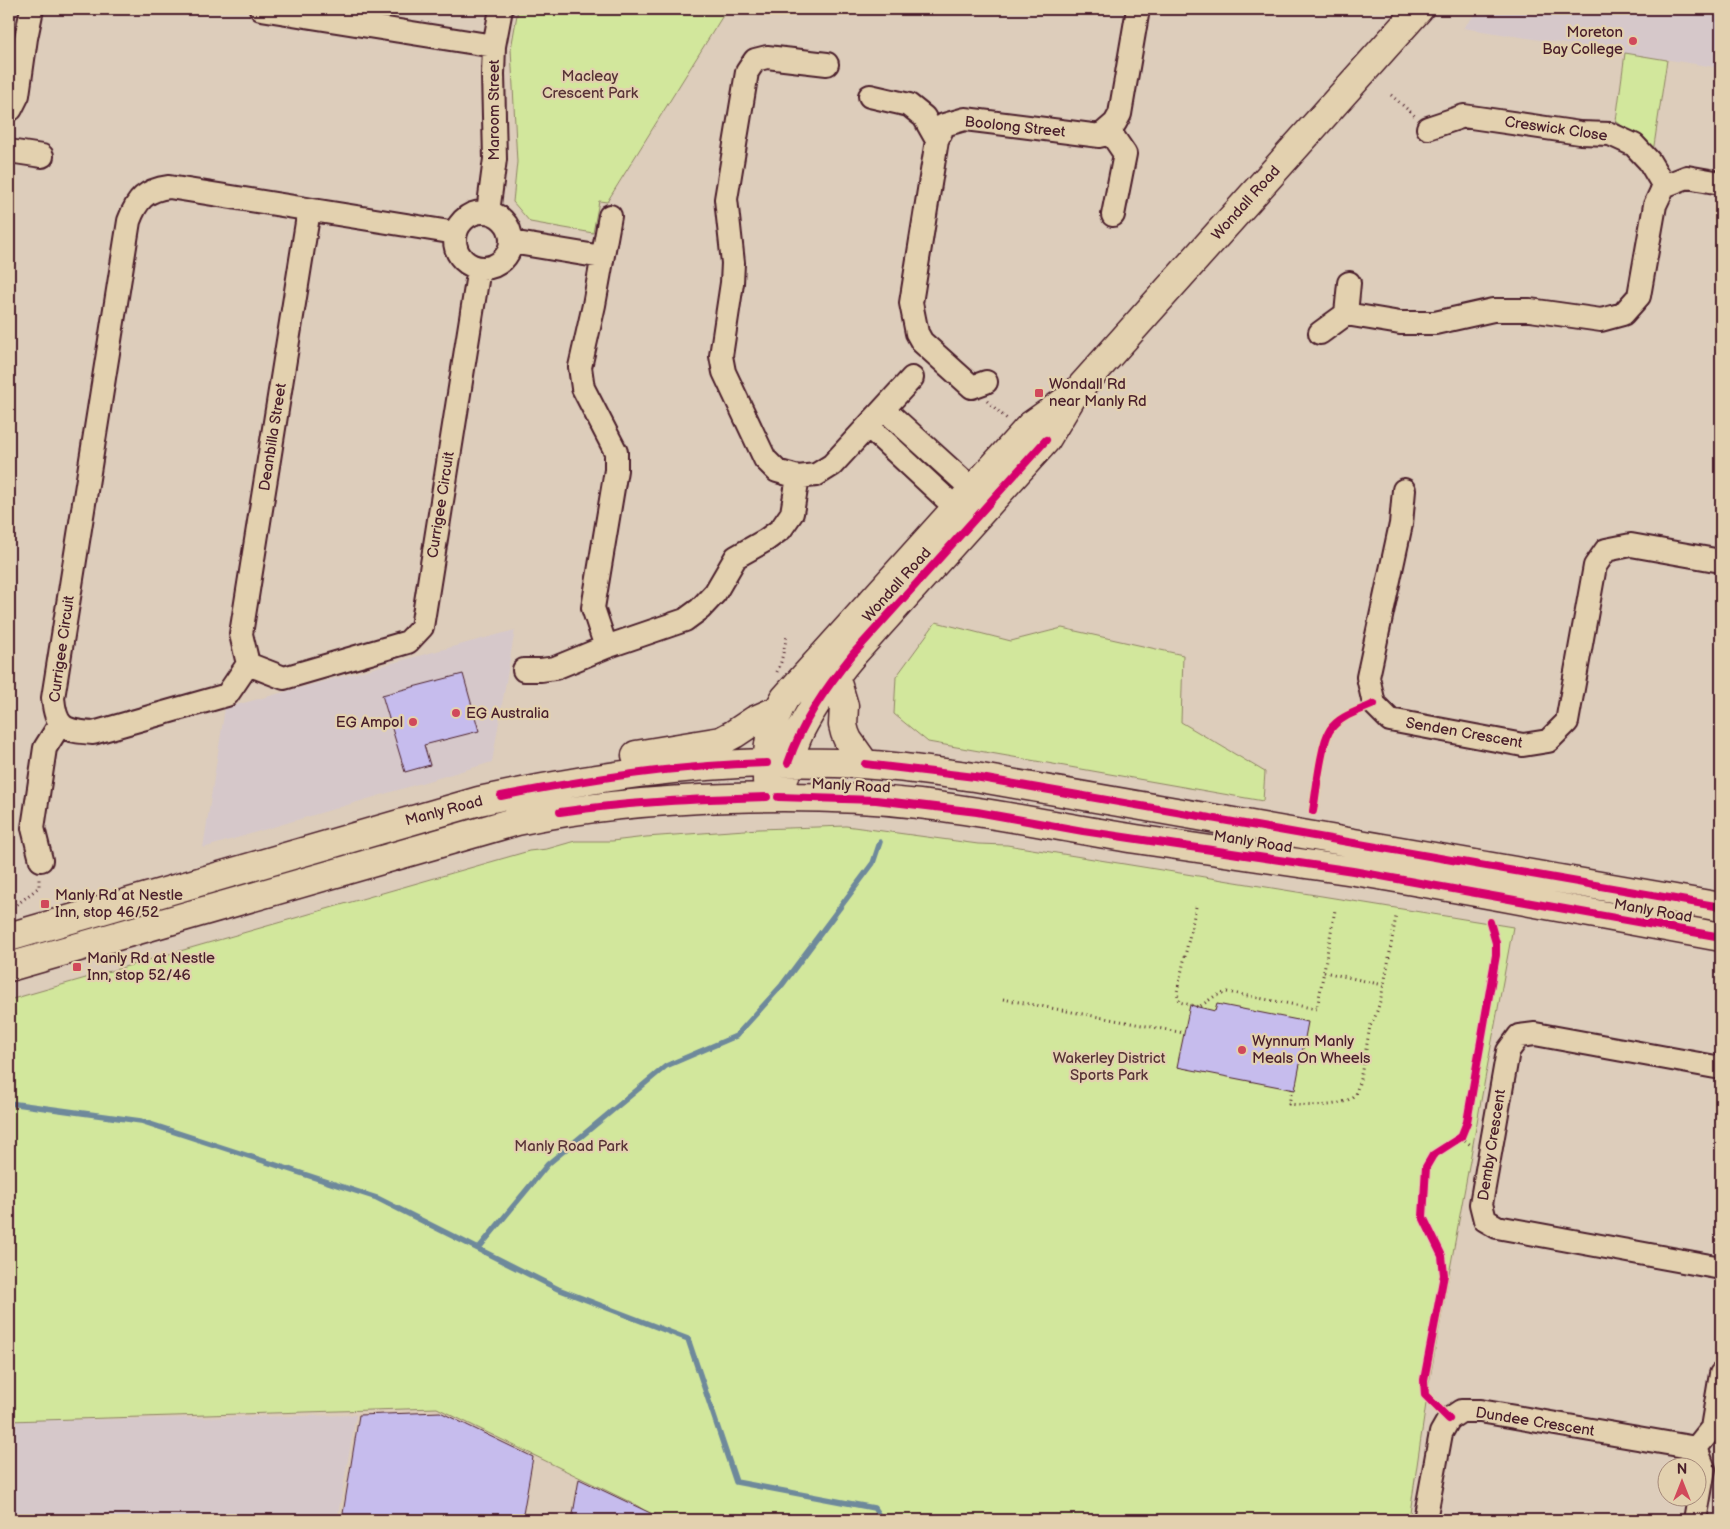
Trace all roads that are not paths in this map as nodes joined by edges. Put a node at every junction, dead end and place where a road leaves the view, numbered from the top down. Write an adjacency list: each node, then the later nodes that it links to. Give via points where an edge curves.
1 (32, 9): 9 (street, via 18,95)
2 (261, 9): 6 (street)
3 (501, 9): 6 (street, Maroom Street)
4 (1138, 9): 11 (street, via 1120,114)
5 (1419, 9): 30 (main road, Wondall Road)
6 (494, 46): 18 (street, Maroom Street, via 495,159)
7 (827, 64): 33 (street, via 768,57 755,60 747,72 726,199 733,263 721,356 724,372 765,459 777,471)
8 (870, 96): 12 (street, via 909,105 924,118)
9 (10, 112)
10 (1428, 128): 16 (street, Creswick Close, via 1464,116 1610,134 1634,146 1649,161)
11 (1108, 129): 12 (street, Boolong Street, via 1100,136 965,119 944,125); 19 (street, via 1131,155)
12 (937, 140): 29 (street, via 911,303 922,342)
13 (9, 151): 14 (street)
14 (42, 156)
15 (1721, 183): 16 (street, via 1687,177)
16 (1664, 186): 26 (street, via 1655,205 1639,296 1623,314 1601,320 1530,310 1493,310 1435,323 1400,323)
17 (309, 210): 21 (street, Currigee Circuit); 38 (street, Deanbilla Street, via 241,634); 42 (street, Currigee Circuit, via 170,187 156,189 142,197 134,208 129,221 53,698 54,714)
18 (488, 212): 21 (street, via 468,216); 22 (street, via 503,220)
19 (1114, 215)
20 (610, 216): 23 (street)
21 (456, 233): 24 (street, via 458,254)
22 (512, 242): 23 (street); 24 (street, via 501,262)
23 (602, 257): 37 (street, via 580,367 584,388 616,452 616,470 593,608)
24 (479, 268): 38 (street, Currigee Circuit, via 422,627 408,642 284,678)
25 (1349, 283): 26 (street)
26 (1346, 314): 27 (street)
27 (1320, 334)
28 (912, 378): 31 (street)
29 (979, 385)
30 (1072, 397): 35 (main road, Wondall Road, via 1030,426); 40 (main road, Wondall Road, via 1046,440)
31 (884, 409): 32 (street); 35 (street)
32 (868, 426): 33 (street, via 832,465 816,475); 35 (street)
33 (798, 477): 37 (street, via 792,513 781,529 736,557 715,593 700,609 685,620)
34 (1404, 490): 36 (street, Senden Crescent, via 1401,524 1368,676 1374,704 1390,720 1523,746 1548,741 1567,722 1595,566 1606,550 1631,545)
35 (964, 498): 41 (main road, Wondall Road, via 794,687)
36 (1721, 561)
37 (606, 647): 39 (street, via 555,668)
38 (248, 664): 42 (street, Currigee Circuit, via 227,695 93,734 76,732)
39 (524, 670)
40 (836, 676): 43 (main road, Wondall Road); 44 (main road, via 844,706 845,734)
41 (778, 710): 43 (main road, Wondall Road, via 770,737); 45 (main road, via 721,741 542,771 520,780)
42 (60, 724): 47 (street, via 45,748 33,828)
43 (778, 763): 44 (main road, Manly Road); 45 (main road, Manly Road, via 660,770); 46 (main road, Wondall Road)
44 (865, 764): 48 (main road, Manly Road, via 985,778)
45 (501, 796): 49 (main road, Manly Road)
46 (773, 797): 50 (main road, Manly Road, via 876,800 977,812 1372,874); 51 (main road, Manly Road, via 612,804 517,821)
47 (40, 860)
48 (1721, 907)
49 (9, 937)
50 (1721, 937)
51 (9, 968)
52 (1721, 1068): 53 (street, Demby Crescent, via 1535,1034 1519,1036 1508,1051 1481,1204 1484,1220 1497,1227)
53 (1721, 1268)
54 (1721, 1374): 55 (street, via 1712,1428)
55 (1696, 1448): 56 (street, Dundee Crescent, via 1461,1411 1449,1419 1441,1433); 57 (street, via 1704,1469)
56 (1425, 1520)
57 (1695, 1520)

